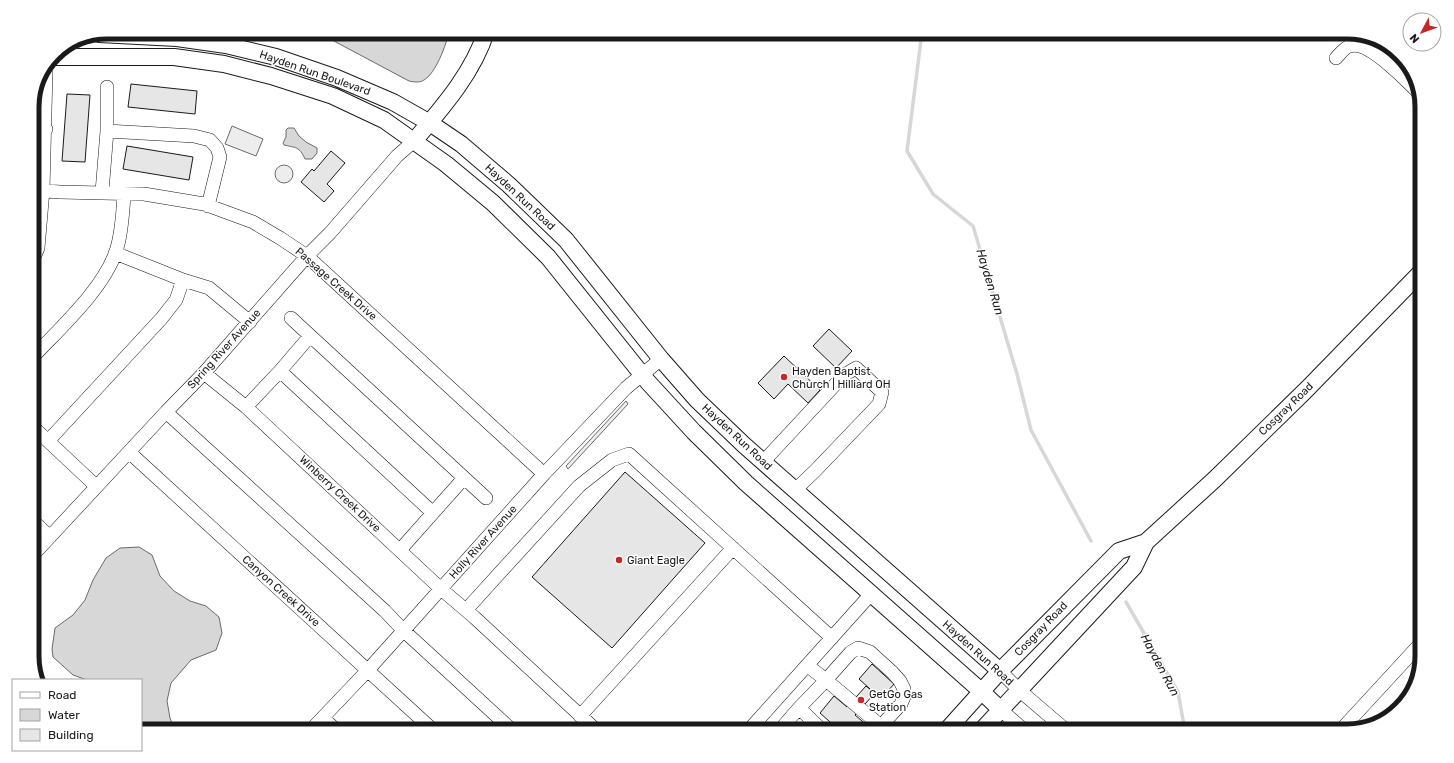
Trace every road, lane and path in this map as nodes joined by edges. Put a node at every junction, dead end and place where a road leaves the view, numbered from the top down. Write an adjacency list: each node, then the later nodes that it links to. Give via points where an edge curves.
1 (185, 39): 8 (main road, Hayden Run Boulevard, via 226,45 276,57 337,78 393,102)
2 (484, 39): 8 (main road, via 465,77)
3 (61, 57): 12 (main road, Hayden Run Boulevard, via 174,58 224,64 333,96 384,120)
4 (1336, 58): 6 (street, via 1349,46 1367,48)
5 (46, 77): 10 (street)
6 (1411, 86)
7 (108, 87): 11 (street)
8 (430, 123): 12 (main road); 26 (main road, Hayden Run Road, via 461,144 509,185 566,240)
9 (39, 128): 10 (street)
10 (46, 129): 13 (street)
11 (107, 131): 15 (street); 17 (street, via 194,136 210,140 220,157)
12 (414, 141): 19 (street, Spring River Avenue, via 397,156); 29 (main road, via 492,203 548,257)
13 (39, 182)
14 (39, 190): 15 (street, Passage Creek Drive)
15 (102, 192): 16 (street, Passage Creek Drive)
16 (124, 194): 17 (street, Passage Creek Drive, via 144,194); 18 (street)
17 (208, 206): 19 (street, Passage Creek Drive, via 253,222)
18 (115, 253): 21 (street); 25 (street, via 95,289)
19 (307, 256): 23 (street, Spring River Avenue); 36 (street, Passage Creek Drive)
20 (1415, 278): 44 (main road, Cosgray Road, via 1307,389)
21 (183, 280): 23 (street, via 209,288); 33 (street, via 176,300 161,319)
22 (291, 318): 24 (street)
23 (250, 322): 28 (street, Spring River Avenue)
24 (310, 336): 27 (street); 37 (street)
25 (39, 351)
26 (661, 359): 29 (street, Holly River Avenue); 35 (main road, Hayden Run Road, via 697,400)
27 (280, 371): 30 (street); 41 (street)
28 (204, 373): 30 (street, Winberry Creek Drive); 31 (street, Spring River Avenue)
29 (642, 374): 36 (street, Holly River Avenue); 49 (main road, via 694,432 746,483)
30 (246, 407): 47 (street, Winberry Creek Drive)
31 (166, 412): 34 (street, Spring River Avenue); 51 (street)
32 (39, 433): 33 (street)
33 (48, 441): 38 (street)
34 (129, 452): 38 (street, Spring River Avenue); 55 (street, Canyon Creek Drive)
35 (762, 462): 39 (main road, Hayden Run Road); 39 (street, via 844,375 856,368 882,392 879,404)
36 (544, 474): 48 (street, Holly River Avenue)
37 (464, 478): 40 (street); 41 (street)
38 (96, 486): 43 (street, Spring River Avenue)
39 (795, 490): 56 (main road, Hayden Run Road)
40 (486, 498)
41 (433, 513): 47 (street)
42 (39, 527): 43 (street)
43 (50, 537): 46 (street, Spring River Avenue)
44 (1146, 542): 56 (main road, Cosgray Road, via 1119,551); 58 (main road, Cosgray Road, via 1134,567)
45 (733, 548): 50 (street, via 629,454 612,460 579,486); 52 (street); 62 (street)
46 (39, 549)
47 (400, 550): 48 (street, Winberry Creek Drive)
48 (441, 589): 50 (street, Winberry Creek Drive); 51 (street, Holly River Avenue)
49 (872, 594): 52 (street); 59 (main road)
50 (470, 614): 62 (street, Winberry Creek Drive)
51 (403, 630): 55 (street, Holly River Avenue); 68 (street)
52 (832, 638): 54 (street)
53 (1415, 650): 80 (street)
54 (808, 666): 57 (street); 63 (street)
55 (368, 670): 64 (street, Holly River Avenue); 67 (street, Canyon Creek Drive)
56 (1000, 671): 58 (street, Hayden Run Road); 59 (main road, Cosgray Road)
57 (826, 680): 60 (street); 74 (street); 75 (street, via 850,652 858,648 870,652 892,672 904,689 901,704)
58 (1019, 690): 61 (main road, Cosgray Road); 79 (street, Hayden Run Road)
59 (981, 691): 61 (main road); 76 (main road, Cosgray Road)
60 (799, 708): 72 (street); 73 (street)
61 (1001, 710): 77 (main road, Cosgray Road); 78 (street)
62 (580, 716): 69 (street, Winberry Creek Drive)
63 (762, 716): 70 (street); 71 (street)
64 (323, 718): 65 (street, Holly River Avenue); 66 (street)
65 (317, 724)
66 (329, 724)
67 (426, 724)
68 (505, 724)
69 (589, 724)
70 (755, 724)
71 (771, 724)
72 (785, 724)
73 (816, 724)
74 (875, 724)
75 (883, 724)
76 (952, 724)
77 (988, 724)
78 (1017, 724)
79 (1059, 724)
80 (1347, 724)

